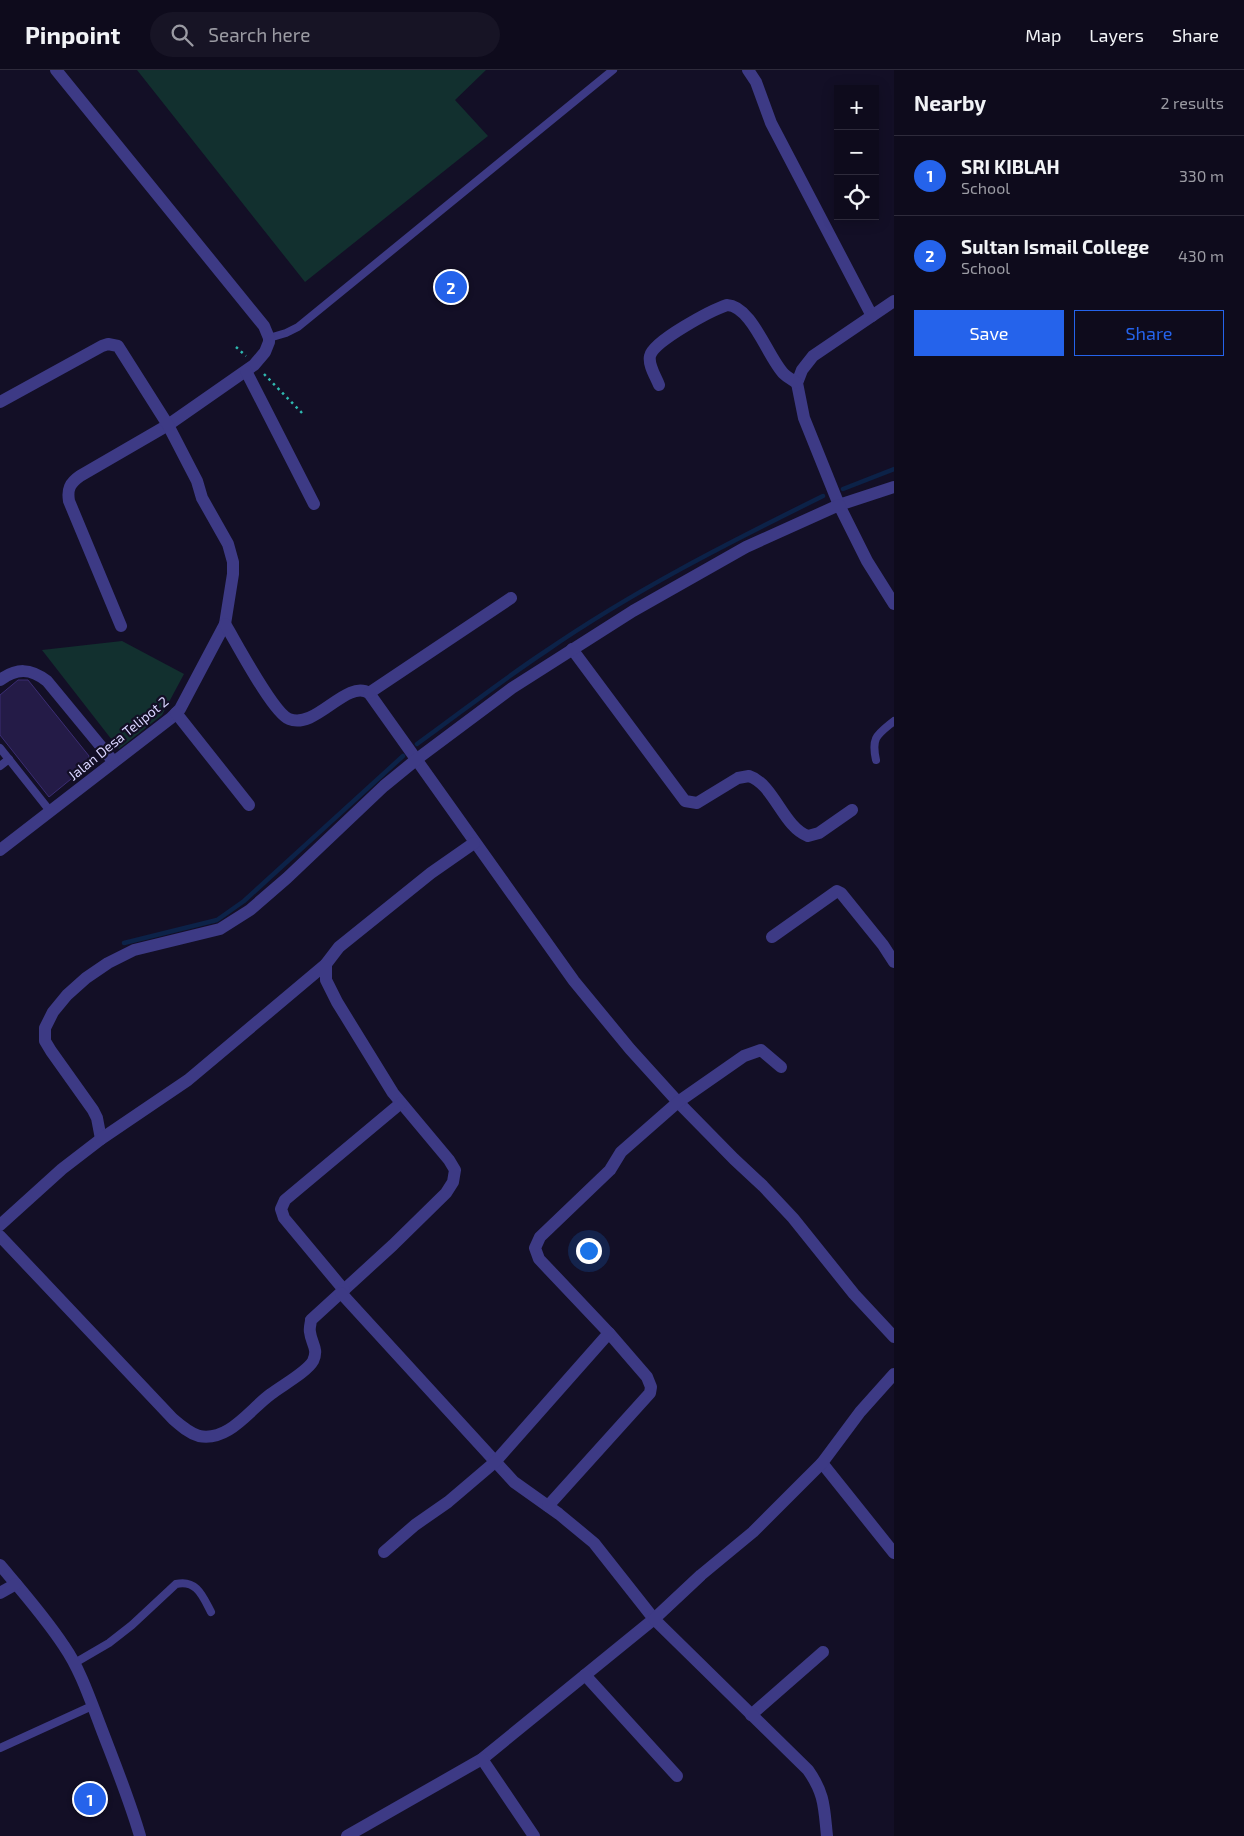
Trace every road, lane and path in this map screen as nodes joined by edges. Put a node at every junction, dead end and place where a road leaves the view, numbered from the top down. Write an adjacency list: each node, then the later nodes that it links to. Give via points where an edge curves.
1 (56, 70): 6 (street, via 264,326)
2 (613, 70): 6 (lane, via 298,327)
3 (748, 70): 5 (street, via 756,82 771,123)
4 (894, 301): 5 (street)
5 (872, 316): 9 (street, via 813,356)
6 (269, 338): 8 (street, via 268,348)
7 (236, 346): 8 (path)
8 (250, 368): 12 (path); 13 (street); 15 (street)
9 (797, 383): 10 (street, via 783,373 742,311 727,305 671,335 652,351 650,361); 16 (street, via 804,418)
10 (659, 385)
11 (0, 402): 13 (street, Jalan Desa Telipot 2, via 102,346 113,344 122,350)
12 (302, 413)
13 (168, 424): 19 (street, Jalan Desa Telipot 2, via 231,552 233,574); 20 (street, via 80,476 73,481 68,494)
14 (894, 487): 16 (street)
15 (314, 504)
16 (840, 505): 18 (street, via 867,561); 21 (street, via 746,547)
17 (512, 598): 23 (street)
18 (894, 604)
19 (225, 624): 23 (street, via 275,706 288,719 307,719 354,691); 24 (street, Jalan Desa Telipot 2)
20 (121, 626)
21 (572, 649): 28 (street, via 512,688); 33 (street, via 685,801 696,803 738,778 749,776 759,781 798,830 808,836 819,833)
22 (0, 680): 30 (street, via 25,670 47,681)
23 (369, 693): 28 (street)
24 (176, 713): 30 (street, Jalan Desa Telipot 2); 32 (street)
25 (894, 721): 29 (lane, via 876,738)
26 (0, 748): 27 (lane)
27 (9, 759): 31 (lane); 34 (lane)
28 (417, 759): 35 (street); 43 (street, via 250,910 220,929 134,950 108,963 86,978 52,1012 45,1041 93,1110)
29 (876, 760)
30 (113, 761): 34 (street, Jalan Desa Telipot 2)
31 (0, 766)
32 (249, 805)
33 (852, 810)
34 (50, 811): 36 (street, Jalan Desa Telipot 2)
35 (474, 843): 39 (street, via 339,947); 41 (street, via 574,981)
36 (0, 850)
37 (772, 937): 38 (street, via 837,891)
38 (894, 962)
39 (326, 964): 42 (street, via 326,980 337,1002); 43 (street, via 188,1080)
40 (781, 1067): 41 (street, via 761,1050 752,1053)
41 (678, 1102): 47 (street, via 621,1152 610,1170 536,1242 539,1259); 48 (street, via 793,1218 854,1294)
42 (401, 1103): 46 (street, via 449,1160 454,1170 454,1182 393,1246); 46 (street, via 285,1200 281,1210)
43 (101, 1139): 44 (street)
44 (0, 1225)
45 (0, 1236): 46 (street, via 173,1419 187,1431 200,1436 227,1431 312,1363 316,1353 310,1332 311,1320)
46 (342, 1292): 50 (street)
47 (609, 1333): 50 (street); 52 (street, via 647,1377 650,1393)
48 (894, 1337)
49 (894, 1374): 51 (street, via 860,1412)
50 (495, 1462): 52 (street, via 514,1482); 53 (street)
51 (822, 1463): 54 (street); 59 (street, via 753,1532)
52 (548, 1506): 59 (street, via 594,1544)
53 (384, 1552)
54 (894, 1553)
55 (0, 1565): 56 (street)
56 (16, 1584): 57 (street); 61 (street, via 65,1647)
57 (0, 1593)
58 (211, 1612): 61 (lane, via 194,1586 186,1582 176,1584 132,1625)
59 (654, 1619): 62 (street); 64 (street)
60 (823, 1652): 64 (street)
61 (74, 1664): 63 (street)
62 (585, 1675): 66 (street); 67 (street)
63 (92, 1706): 65 (lane); 68 (street)
64 (751, 1715): 71 (street, via 816,1782 823,1797)
65 (0, 1748)
66 (482, 1759): 69 (street); 70 (street)
67 (676, 1776)
68 (140, 1836)
69 (347, 1836)
70 (534, 1836)
71 (827, 1836)

